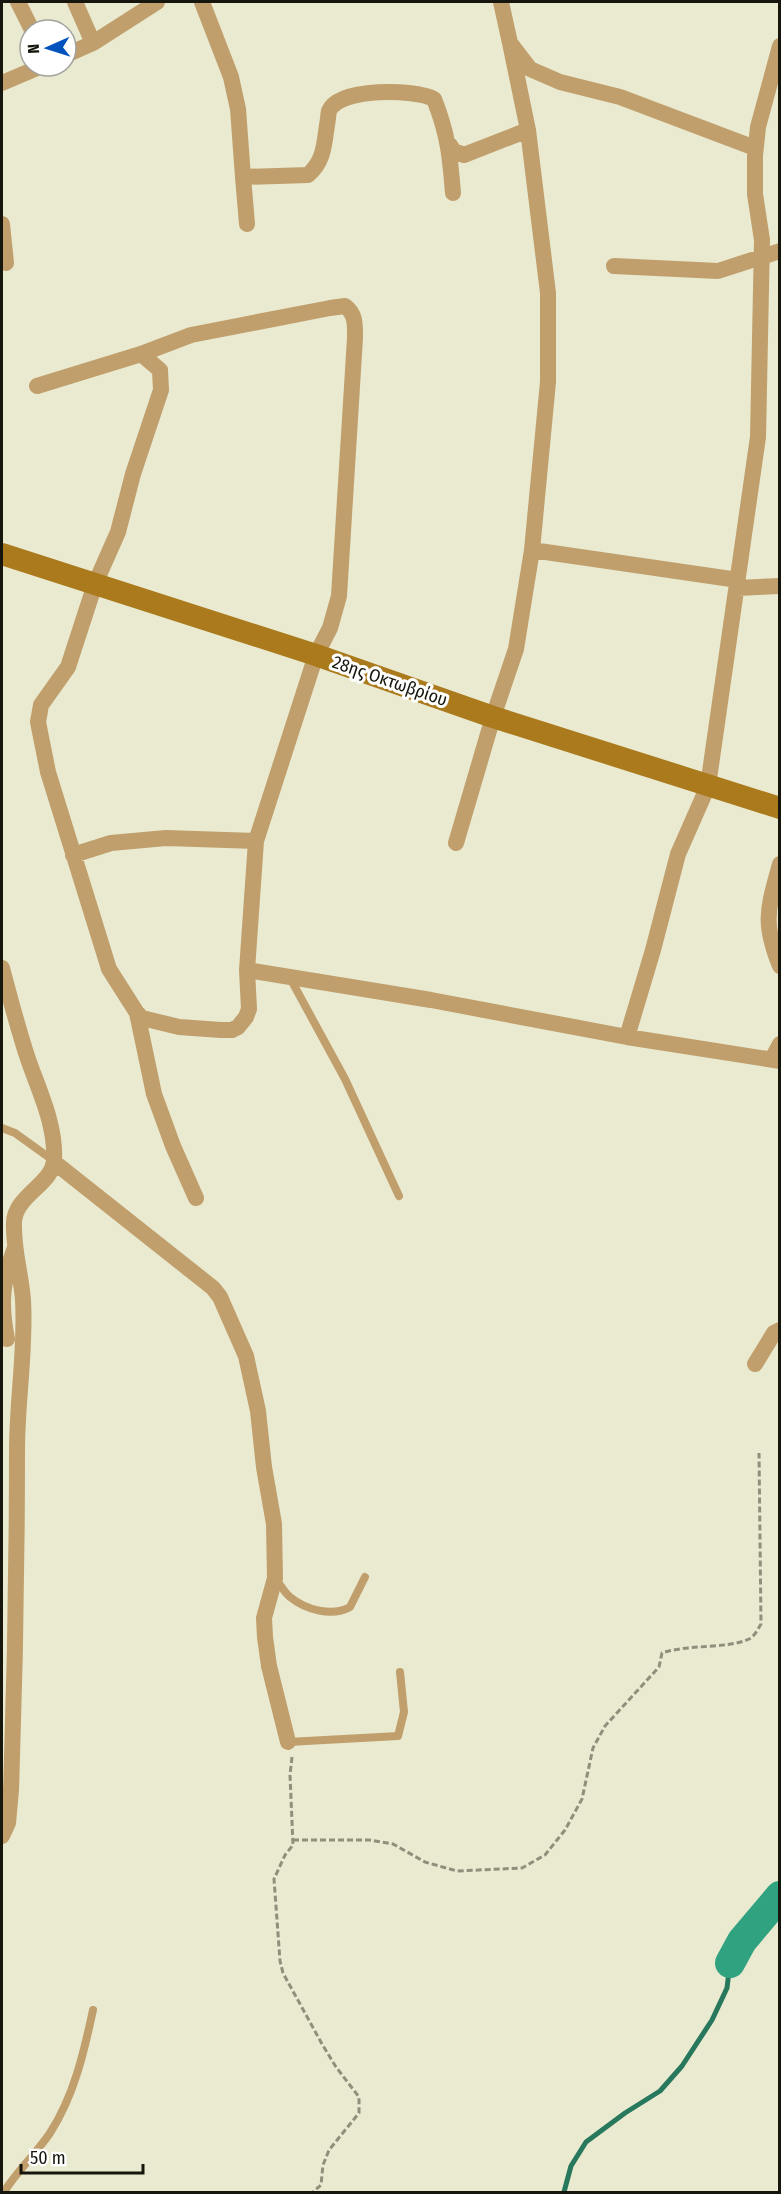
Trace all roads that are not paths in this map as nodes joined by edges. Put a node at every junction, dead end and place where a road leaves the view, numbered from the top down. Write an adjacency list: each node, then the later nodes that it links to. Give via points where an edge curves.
1 (18, 2): 6 (street)
2 (75, 2): 7 (street)
3 (157, 2): 7 (street)
4 (202, 2): 16 (street, via 222,50 238,109)
5 (501, 2): 8 (street)
6 (26, 18)
7 (93, 43): 10 (street)
8 (510, 44): 13 (street); 15 (street, via 530,69 546,77 620,97)
9 (780, 46): 15 (street)
10 (78, 50)
11 (18, 76): 12 (street)
12 (2, 83)
13 (528, 130): 14 (street, via 464,155); 26 (street, via 548,293 549,340)
14 (449, 144): 16 (street, via 434,99 428,96 372,93 345,97 329,111 323,156 308,175); 17 (street)
15 (755, 148): 21 (street)
16 (243, 177): 19 (street)
17 (453, 193)
18 (2, 224): 22 (street)
19 (247, 224)
20 (780, 250): 21 (street)
21 (762, 256): 23 (street, via 718,271); 29 (street, via 758,437)
22 (6, 263)
23 (614, 266)
24 (141, 354): 25 (street); 28 (street, via 160,370 161,390 118,532); 31 (street, via 191,335 345,306 352,311 356,338 339,596 330,628)
25 (38, 386)
26 (532, 550): 29 (street); 32 (street, via 516,649)
27 (2, 554): 28 (street, 28ης Οκτωβρίου)
28 (95, 584): 31 (street, 28ης Οκτωβρίου); 37 (street, via 68,667 41,705 38,722 48,772)
29 (738, 584): 30 (street); 33 (street)
30 (780, 586)
31 (316, 655): 32 (street, 28ης Οκτωβρίου); 35 (street)
32 (493, 717): 33 (street, 28ης Οκτωβρίου); 36 (street)
33 (708, 786): 34 (street, 28ης Οκτωβρίου); 45 (street, via 678,854)
34 (780, 808)
35 (256, 841): 37 (street, via 156,839 111,843); 42 (street)
36 (456, 843)
37 (73, 855): 44 (street, via 109,969)
38 (780, 864): 39 (street, via 767,915)
39 (776, 945): 40 (street)
40 (780, 966)
41 (2, 968): 48 (street, via 18,1029 47,1110)
42 (246, 970): 43 (street); 44 (street, via 249,1009 242,1023 232,1030 179,1027 149,1021)
43 (290, 978): 45 (street); 49 (lane, via 345,1079)
44 (136, 1013): 50 (street, via 154,1094)
45 (627, 1037): 46 (street)
46 (777, 1054)
47 (2, 1128): 48 (lane)
48 (54, 1162): 52 (street, via 46,1177 23,1199 14,1221 23,1299); 55 (street, via 220,1297 246,1356 253,1383 274,1524)
49 (399, 1197)
50 (196, 1198)
51 (780, 1330): 53 (street, via 774,1333)
52 (10, 1340): 58 (street, via 18,1413 18,1485)
53 (755, 1364)
54 (364, 1577): 55 (lane, via 350,1607 331,1612 296,1601)
55 (275, 1578): 57 (street, via 264,1618 265,1637)
56 (400, 1672): 57 (lane, via 404,1712 398,1736)
57 (288, 1742)
58 (6, 1791): 59 (street, via 8,1823)
59 (2, 1836)
60 (93, 2010): 61 (lane, via 72,2090 50,2133)
61 (4, 2193)

